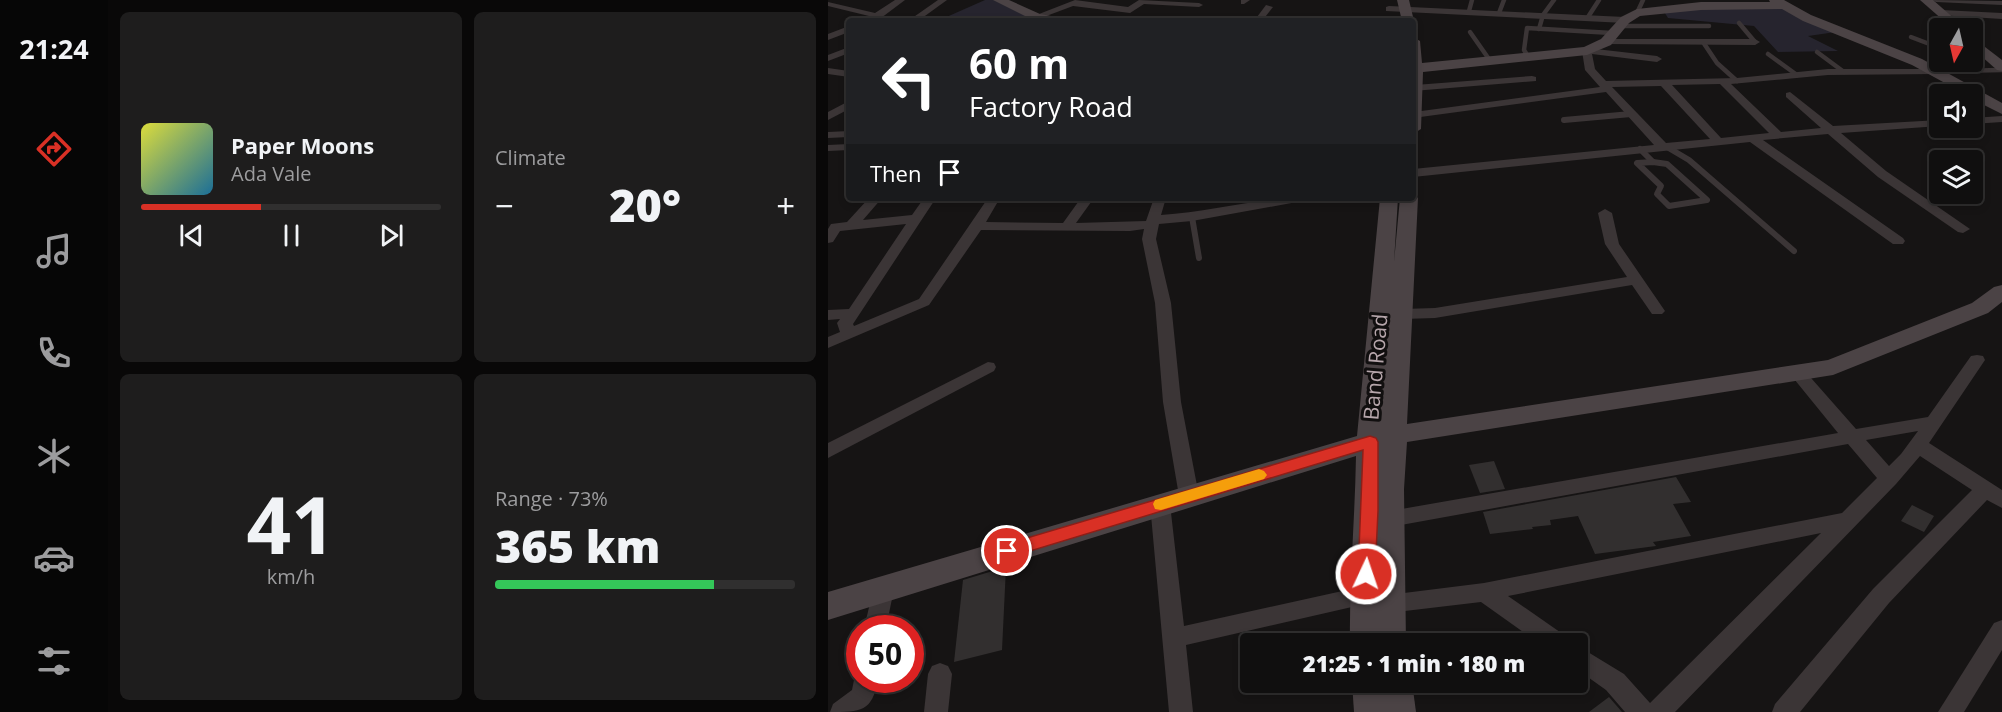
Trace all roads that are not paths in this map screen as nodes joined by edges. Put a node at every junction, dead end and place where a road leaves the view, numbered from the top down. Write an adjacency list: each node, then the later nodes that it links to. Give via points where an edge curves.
1 (901, 0): 28 (street)
2 (943, 0): 32 (street)
3 (999, 0): 33 (street)
4 (1084, 0): 17 (street)
5 (1143, 0): 18 (street); 20 (street)
6 (1472, 0): 23 (lane)
7 (1504, 0): 24 (lane)
8 (1554, 0): 27 (lane)
9 (1599, 0): 30 (lane)
10 (1643, 0): 25 (lane)
11 (1926, 0): 26 (street)
12 (1936, 0): 15 (street)
13 (1779, 2): 14 (street); 61 (street, via 1807,18)
14 (1707, 3): 25 (street)
15 (2002, 3)
16 (828, 4): 28 (street)
17 (1074, 4): 20 (street); 34 (street)
18 (1199, 5)
19 (1269, 7): 36 (street)
20 (1130, 10): 35 (street)
21 (1389, 10): 22 (street)
22 (1405, 10): 23 (street)
23 (1469, 11): 24 (street)
24 (1499, 13): 27 (street)
25 (1637, 13): 44 (street)
26 (1941, 13): 29 (street); 37 (street)
27 (1543, 15): 30 (street); 41 (lane)
28 (878, 16): 31 (street)
29 (2002, 16)
30 (1588, 17): 44 (street)
31 (874, 18)
32 (916, 18)
33 (1029, 18)
34 (1034, 18)
35 (1119, 18)
36 (1260, 18)
37 (1947, 18)
38 (1739, 23): 50 (lane)
39 (828, 26): 42 (street)
40 (1709, 26): 44 (lane)
41 (1539, 29): 44 (lane); 58 (lane, via 1527,28 1524,50)
42 (846, 30)
43 (846, 30): 47 (street)
44 (1615, 30): 48 (street); 53 (street)
45 (1470, 32): 59 (lane)
46 (1911, 36): 51 (lane)
47 (828, 37)
48 (1655, 42): 49 (street); 68 (street)
49 (1703, 42): 50 (street); 72 (lane)
50 (1755, 42)
51 (1929, 43)
52 (846, 51): 57 (street)
53 (1587, 51): 58 (street); 68 (street); 74 (street, via 1590,70)
54 (1983, 51): 62 (street)
55 (1817, 52): 66 (lane)
56 (1768, 54): 70 (lane)
57 (828, 58)
58 (1529, 58): 59 (street)
59 (1491, 62): 60 (street)
60 (1416, 68)
61 (1929, 68)
62 (2002, 68): 63 (lane)
63 (1983, 69)
64 (828, 71): 69 (street)
65 (1929, 71): 66 (street)
66 (1844, 72): 70 (street)
67 (1938, 72): 78 (street)
68 (1659, 73): 73 (street); 74 (street); 91 (street)
69 (846, 74)
70 (1797, 75): 72 (street)
71 (1532, 79): 75 (street)
72 (1737, 81): 73 (street)
73 (1722, 82): 89 (street)
74 (1605, 87): 79 (street); 80 (street)
75 (1416, 88)
76 (1790, 95): 86 (street)
77 (846, 106): 81 (street)
78 (2002, 109)
79 (1631, 114): 83 (lane); 93 (street)
80 (1416, 115)
81 (828, 117)
82 (2002, 118): 84 (street)
83 (1564, 120)
84 (1983, 120)
85 (1929, 124): 86 (street)
86 (1831, 130): 89 (street); 113 (street, via 1882,174)
87 (846, 134): 88 (street)
88 (828, 135)
89 (1778, 135): 90 (street)
90 (1752, 138): 91 (street); 115 (street)
91 (1718, 141): 93 (street)
92 (846, 147): 94 (street)
93 (1665, 147): 95 (street); 116 (lane, via 1689,160)
94 (828, 148)
95 (1640, 149): 96 (lane); 97 (street)
96 (1653, 162): 96 (lane, via 1667,164 1707,200 1670,206 1657,194 1661,186 1637,163)
97 (1416, 173)
98 (873, 201): 110 (street)
99 (928, 201): 108 (street)
100 (992, 201): 111 (street)
101 (1086, 201): 112 (street)
102 (1159, 201): 109 (street)
103 (1280, 201): 107 (street)
104 (1389, 201): 131 (street, Band Road)
105 (1409, 201): 122 (street, Band Road)
106 (1605, 213): 118 (street, via 1612,244)
107 (1192, 217): 109 (street); 117 (lane)
108 (916, 219): 110 (street); 121 (street)
109 (1152, 222): 112 (street, via 1130,227); 136 (street, via 1149,239 1163,303 1172,402)
110 (851, 226): 114 (street)
111 (977, 226): 112 (street); 124 (street, via 924,302)
112 (1067, 226)
113 (1963, 229)
114 (831, 231)
115 (1898, 241)
116 (1794, 251)
117 (1199, 258)
118 (1635, 280): 120 (street); 122 (street, via 1435,313)
119 (2002, 292): 128 (street, via 1980,308 1833,367)
120 (1657, 311)
121 (854, 313): 123 (street); 124 (street, via 845,323)
122 (1403, 314): 131 (street, Band Road)
123 (828, 315)
124 (848, 334): 125 (street)
125 (828, 343)
126 (1977, 360): 129 (street)
127 (988, 367): 133 (street)
128 (1798, 374): 130 (street); 131 (street)
129 (1934, 422): 130 (street); 132 (street)
130 (1852, 436): 134 (street); 138 (street)
131 (1382, 438): 136 (street); 138 (street, Band Road); 142 (street, Band Road, via 1370,511)
132 (1918, 445): 134 (street); 135 (street)
133 (828, 451)
134 (1889, 478): 139 (street)
135 (1994, 494): 162 (street, via 1881,596)
136 (1189, 496): 137 (street)
137 (1160, 504): 140 (street); 149 (street)
138 (1390, 519): 142 (street, Band Road)
139 (1848, 520): 141 (street); 161 (street)
140 (882, 589): 143 (street); 144 (street)
141 (1484, 592): 142 (street); 148 (street)
142 (1376, 599): 146 (street, Band Road); 147 (street, Band Road); 149 (street)
143 (828, 606)
144 (877, 615)
145 (2002, 630): 163 (street)
146 (1369, 633)
147 (1386, 633)
148 (1543, 633)
149 (1173, 638): 157 (street)
150 (1588, 664): 160 (street, via 1615,682)
151 (940, 674): 156 (street)
152 (864, 693): 155 (street)
153 (1371, 693): 158 (street)
154 (1395, 693): 159 (street)
155 (842, 712)
156 (936, 712)
157 (1181, 712)
158 (1372, 712)
159 (1398, 712)
160 (1641, 712)
161 (1658, 712)
162 (1784, 712)
163 (1950, 712)

